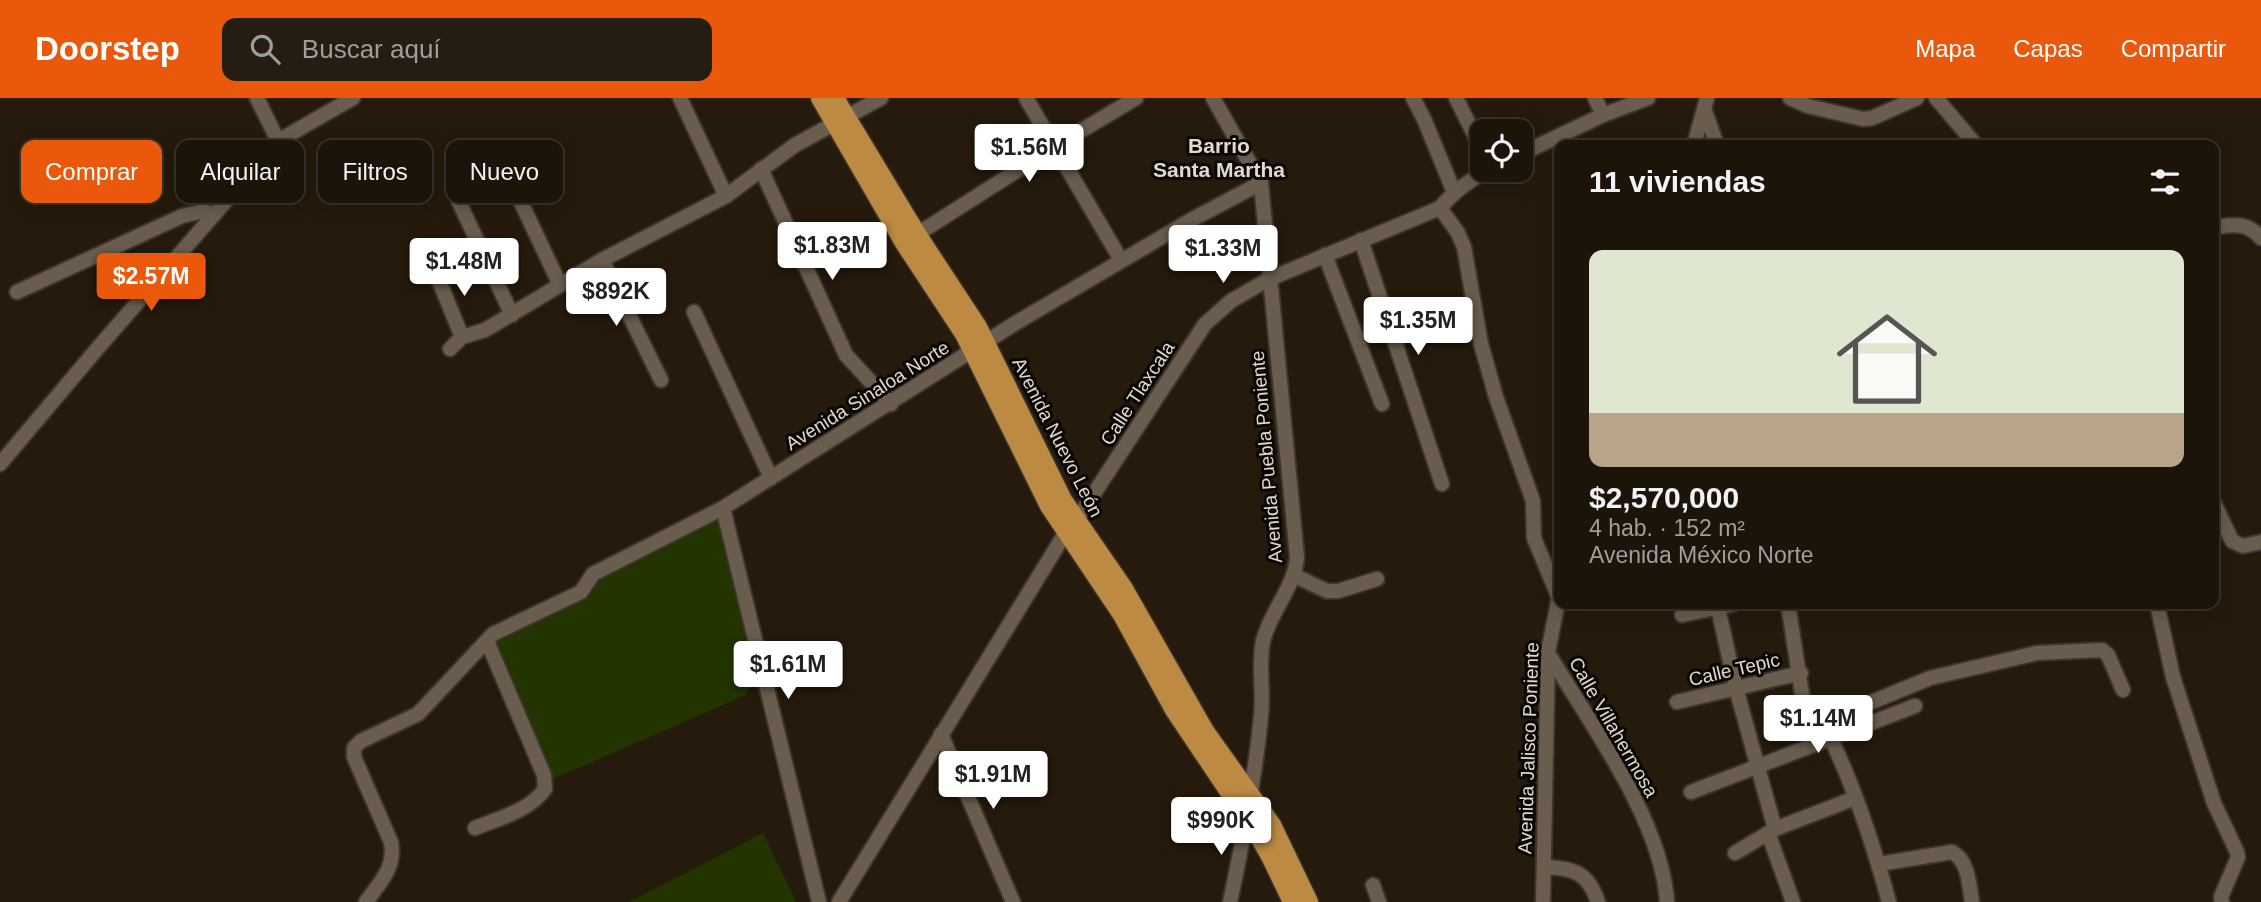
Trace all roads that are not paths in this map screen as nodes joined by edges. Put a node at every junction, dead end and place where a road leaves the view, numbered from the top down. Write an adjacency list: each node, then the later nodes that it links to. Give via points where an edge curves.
1 (257, 98): 21 (street)
2 (354, 98): 22 (street)
3 (680, 98): 32 (street)
4 (820, 98): 19 (main road, Avenida Nuevo León)
5 (835, 98): 19 (main road, Avenida Nuevo León)
6 (881, 98): 19 (street)
7 (1026, 98): 26 (street)
8 (1136, 98): 26 (street)
9 (1213, 98): 30 (street, Avenida Puebla Poniente)
10 (1413, 98): 31 (street)
11 (1456, 98): 20 (street)
12 (1595, 98): 18 (street)
13 (1648, 98): 18 (street)
14 (1790, 98): 15 (street, via 1863,119)
15 (1917, 98)
16 (1936, 98): 25 (street)
17 (1706, 105): 23 (street); 24 (street)
18 (1602, 115): 27 (street)
19 (841, 120): 28 (street); 40 (main road, Avenida Nuevo León)
20 (1470, 126)
21 (278, 140)
22 (280, 140)
23 (1696, 140)
24 (1716, 140)
25 (1972, 140)
26 (1054, 147): 40 (street); 44 (street)
27 (1533, 148)
28 (761, 169): 32 (street); 55 (street, via 846,355)
29 (1470, 179): 31 (street, Calle Tlaxcala)
30 (1261, 183): 44 (street, Avenida Sinaloa Norte); 46 (street, Avenida Puebla Poniente)
31 (1454, 192): 36 (street, Calle Tlaxcala)
32 (726, 196): 43 (street)
33 (224, 203): 37 (street)
34 (459, 203): 50 (street)
35 (521, 203): 47 (street)
36 (1440, 208): 41 (street, Calle Tlaxcala); 66 (street, via 1464,247 1481,344 1533,500 1534,538)
37 (214, 215): 48 (street, via 204,211 182,216); 57 (street)
38 (2219, 227): 39 (street, via 2251,228)
39 (2261, 238)
40 (911, 239): 52 (main road, Avenida Nuevo León)
41 (1361, 240): 42 (street, Calle Tlaxcala); 59 (street)
42 (1325, 255): 46 (street, Calle Tlaxcala); 56 (street)
43 (602, 260): 47 (street); 54 (street)
44 (1121, 260): 52 (street, Avenida Sinaloa Norte)
45 (435, 271): 51 (street)
46 (1269, 279): 62 (street, Calle Tlaxcala, via 1231,301 1205,324); 64 (street, Avenida Puebla Poniente, via 1297,556)
47 (560, 285): 50 (street)
48 (17, 292)
49 (694, 312): 58 (street)
50 (512, 315): 51 (street)
51 (461, 337): 53 (street)
52 (980, 347): 55 (street, Avenida Sinaloa Norte); 62 (main road, Avenida Nuevo León, via 1049,506)
53 (450, 349)
54 (662, 380)
55 (891, 404): 58 (street, Avenida Sinaloa Norte)
56 (1381, 404)
57 (0, 464)
58 (771, 478): 60 (street, Avenida Sinaloa Norte)
59 (1442, 484)
60 (723, 508): 73 (street, Avenida Sinaloa Norte, via 600,570 581,592); 95 (street)
61 (2219, 514): 63 (street, via 2232,541 2243,545)
62 (1071, 526): 81 (street, Calle Tlaxcala); 85 (main road, Avenida Nuevo León, via 1123,587 1205,731); 87 (main road, Avenida Nuevo León, via 1174,710)
63 (2261, 542)
64 (1293, 575): 65 (street, via 1327,591); 85 (street, Avenida Puebla Poniente, via 1264,639 1262,713)
65 (1377, 579)
66 (1554, 585)
67 (1557, 609): 74 (street, Avenida Jalisco Poniente)
68 (1713, 609): 72 (street)
69 (1718, 609): 76 (street)
70 (1789, 609): 75 (street)
71 (2158, 609): 108 (street, via 2173,677 2214,803 2237,852)
72 (1682, 615)
73 (490, 638): 88 (street, via 544,775 545,789 523,809); 94 (street, via 418,714 354,748 394,856)
74 (1548, 652): 92 (street, Avenida Jalisco Poniente); 104 (street, Calle Villahermosa, via 1639,804 1666,882)
75 (1801, 673): 76 (street, Calle Tepic); 80 (street, via 1804,707)
76 (1736, 688): 78 (street, Calle Tepic); 83 (street)
77 (2123, 690): 80 (street, via 2102,650 2037,653 1930,678)
78 (1677, 702)
79 (1914, 706): 82 (street)
80 (1821, 723): 82 (street)
81 (941, 734): 96 (street, Calle Tlaxcala); 97 (street)
82 (1830, 739): 83 (street); 86 (street)
83 (1758, 768): 84 (street); 89 (street)
84 (1691, 792)
85 (1251, 795): 87 (street, Avenida Puebla Poniente); 100 (main road, Avenida Nuevo León, via 1285,849)
86 (1855, 797): 89 (street); 91 (street)
87 (1247, 818): 98 (street, Avenida Puebla Poniente); 99 (main road, Avenida Nuevo León)
88 (475, 828)
89 (1771, 831): 90 (street); 105 (street)
90 (1735, 853)
91 (1879, 864): 106 (street); 107 (street, via 1952,852 1964,863)
92 (1544, 867): 102 (street, Avenida Jalisco Poniente); 103 (street, via 1571,868 1584,877)
93 (1373, 885): 101 (street)
94 (366, 902)
95 (819, 902)
96 (839, 902)
97 (1013, 902)
98 (1230, 902)
99 (1292, 902)
100 (1309, 902)
101 (1379, 902)
102 (1543, 902)
103 (1598, 902)
104 (1667, 902)
105 (1793, 902)
106 (1889, 902)
107 (1972, 902)
108 (2222, 902)

